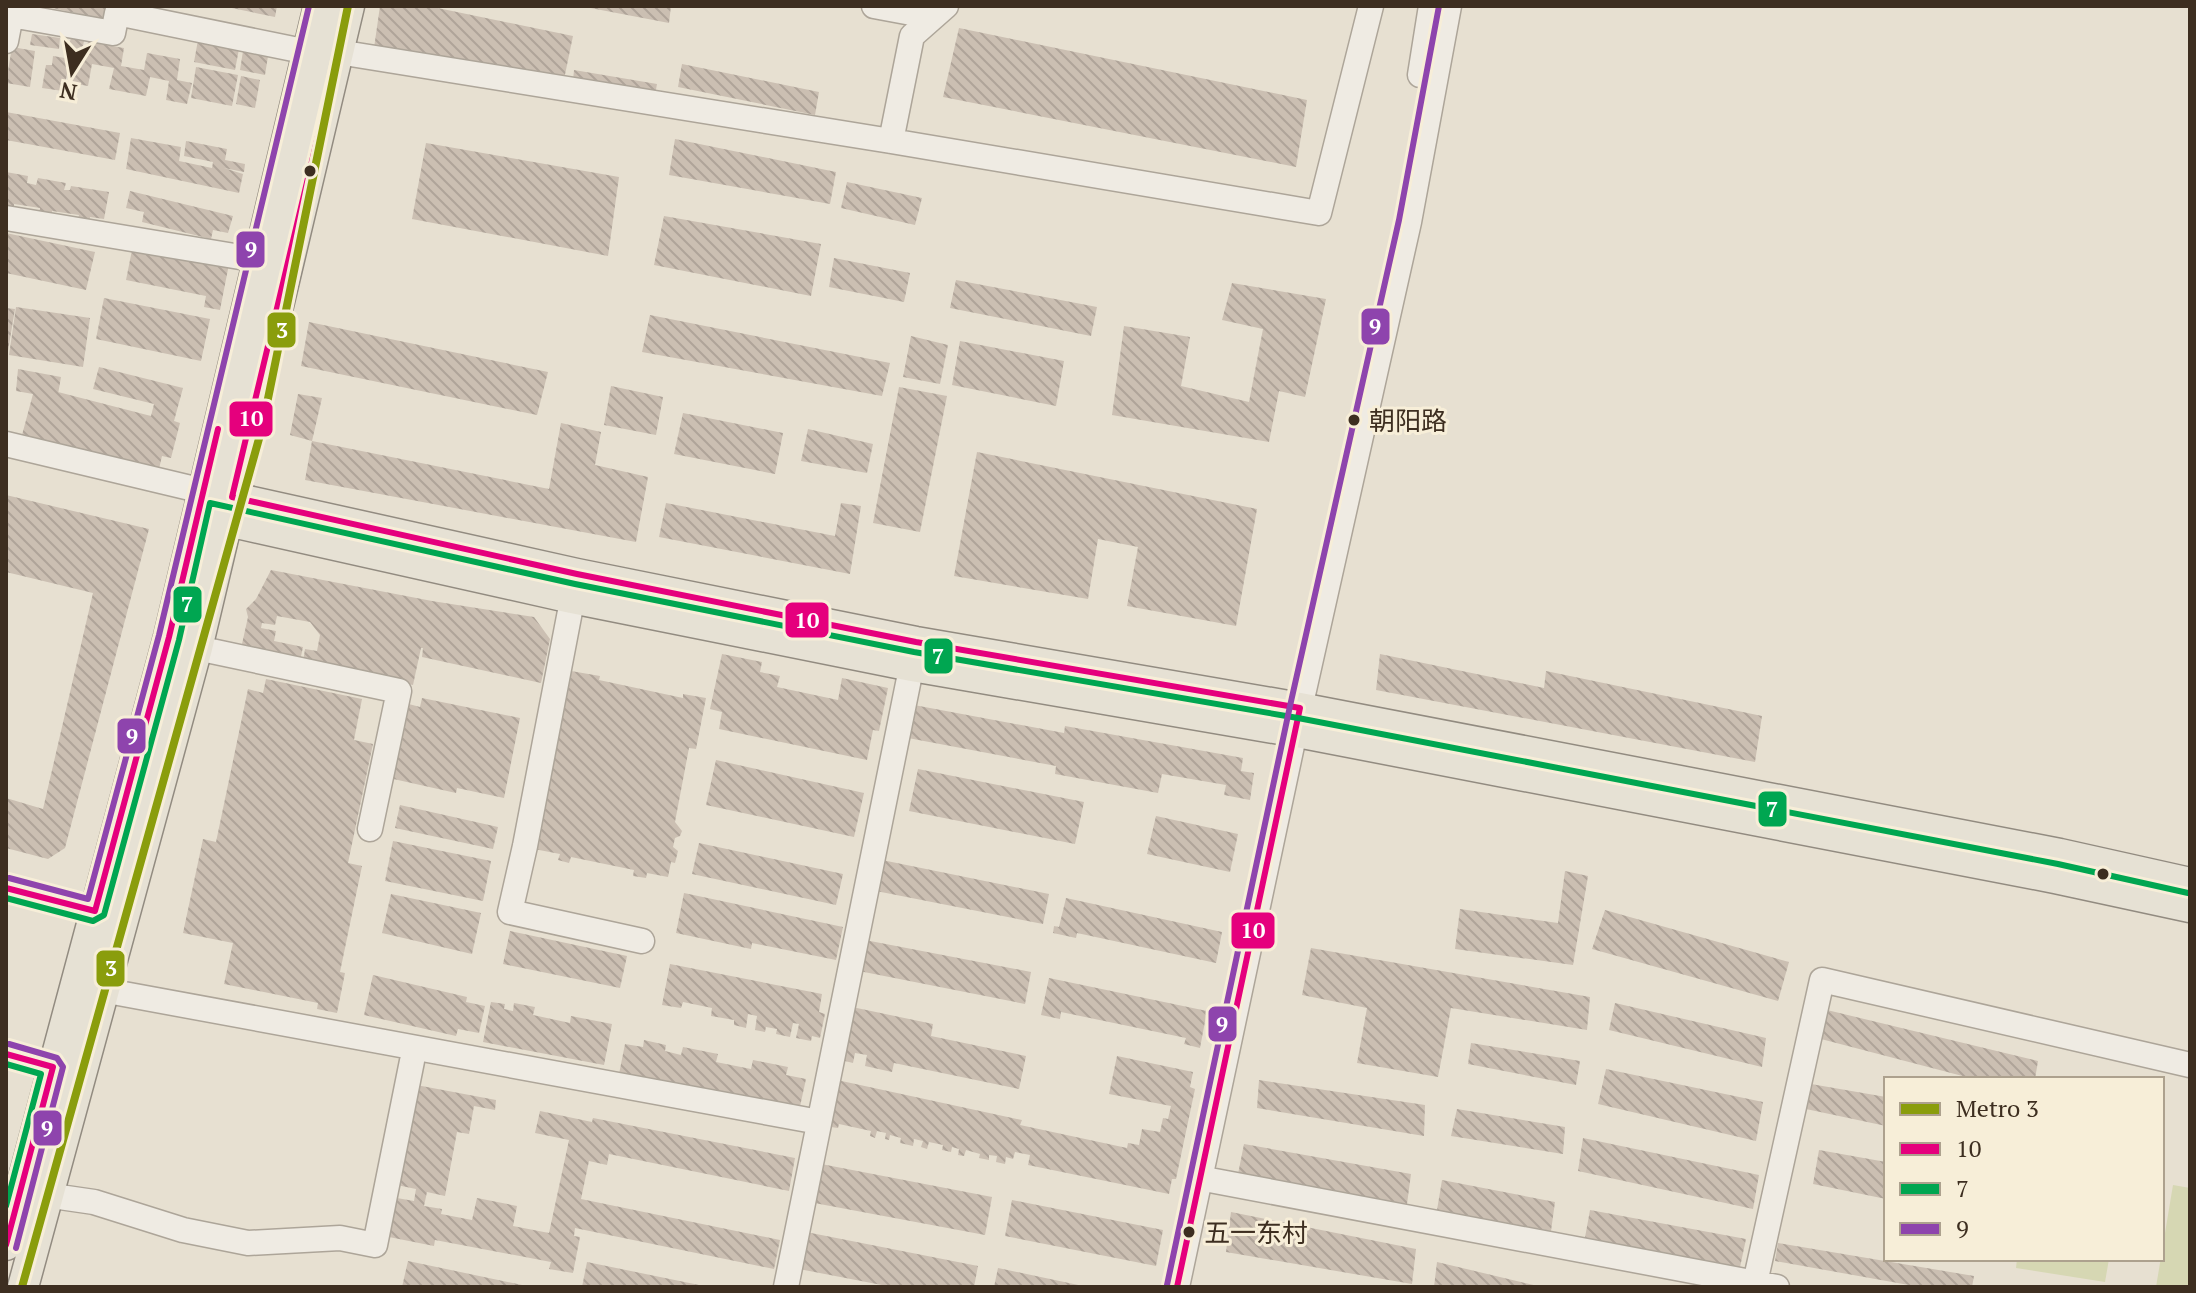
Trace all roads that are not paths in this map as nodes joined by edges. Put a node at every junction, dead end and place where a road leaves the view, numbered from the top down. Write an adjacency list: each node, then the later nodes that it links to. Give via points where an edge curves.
1 (319, 6): 11 (main road)
2 (349, 6): 12 (main road)
3 (874, 6): 9 (street)
4 (1371, 6): 13 (street, via 1319,213)
5 (1431, 6): 21 (street, via 1396,218)
6 (1449, 6): 21 (street, via 1409,222)
7 (118, 9): 8 (street, via 113,33); 11 (street)
8 (12, 10): 10 (street)
9 (939, 12): 13 (street, via 912,36)
10 (6, 41)
11 (308, 52): 15 (main road)
12 (338, 52): 13 (street); 17 (main road)
13 (891, 141)
14 (6, 218): 15 (street)
15 (258, 260): 17 (main road)
16 (6, 444): 17 (street)
17 (221, 503): 18 (main road); 19 (main road); 26 (main road, via 169,637)
18 (575, 586): 20 (main road); 27 (street, via 510,912)
19 (197, 648): 22 (street, via 399,691); 28 (main road)
20 (914, 654): 21 (main road); 33 (street)
21 (1292, 719): 23 (main road, via 2060,854); 25 (main road); 34 (street); 40 (street)
22 (370, 829)
23 (2190, 883)
24 (6, 888): 26 (street)
25 (2190, 907)
26 (95, 911): 32 (main road)
27 (642, 941)
28 (102, 990): 33 (street); 35 (main road)
29 (6, 1054): 32 (street)
30 (412, 1061): 35 (street, via 375,1245 340,1238 248,1243 183,1230 94,1202)
31 (2190, 1065): 37 (street, via 1822,980)
32 (53, 1067): 35 (main road)
33 (819, 1122): 39 (street)
34 (1199, 1178): 37 (street); 41 (street)
35 (34, 1194): 36 (main road); 38 (main road)
36 (6, 1245)
37 (1766, 1285)
38 (23, 1287)
39 (786, 1287)
40 (1163, 1287)
41 (1177, 1287)

